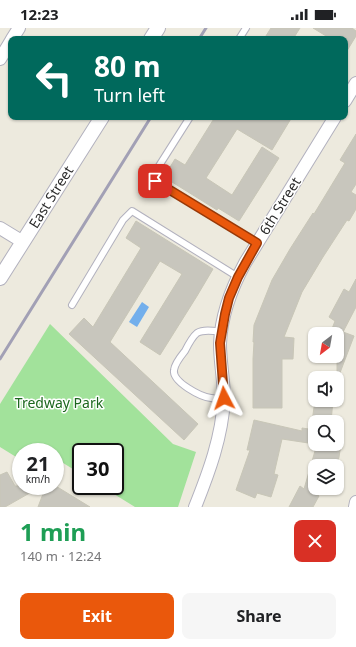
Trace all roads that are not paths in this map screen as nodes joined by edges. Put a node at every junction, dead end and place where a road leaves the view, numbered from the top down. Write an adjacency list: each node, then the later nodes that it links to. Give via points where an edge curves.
1 (8, 46): 2 (street)
2 (0, 59)
3 (100, 120): 7 (street, East Street)
4 (188, 120): 8 (lane, via 157,169 155,181)
5 (333, 120): 8 (street, 6th Street)
6 (0, 228): 7 (street)
7 (22, 242): 10 (street, East Street)
8 (257, 243): 9 (street, 6th Street)
9 (238, 277): 11 (lane, via 132,211 123,220); 12 (street, 6th Street, via 229,298)
10 (0, 278)
11 (72, 305)
12 (222, 332): 13 (street, 6th Street, via 220,343); 13 (lane, via 204,330 198,333 176,364 174,375 198,394)
13 (224, 398): 15 (street, 6th Street, via 215,452)
14 (356, 502): 16 (street)
15 (195, 507)
16 (355, 507)

